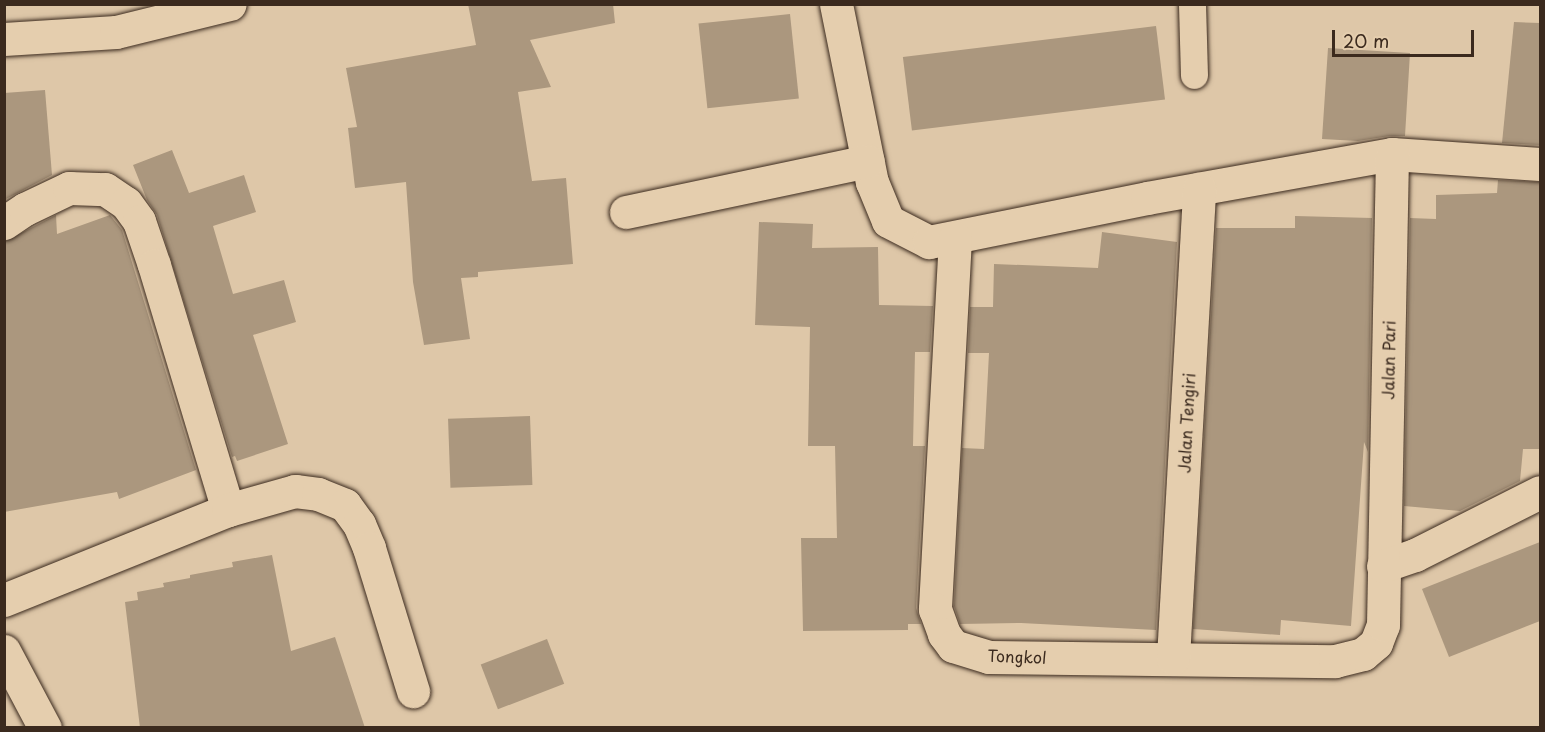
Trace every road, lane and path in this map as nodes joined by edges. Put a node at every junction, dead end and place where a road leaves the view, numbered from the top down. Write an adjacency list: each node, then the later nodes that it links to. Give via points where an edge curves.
1 (230, 4): 4 (street, via 116,32)
2 (836, 4): 7 (street)
3 (1192, 4): 5 (lane)
4 (4, 39)
5 (1194, 75)
6 (1392, 154): 8 (street); 9 (street); 15 (street, Jalan Pari)
7 (868, 161): 10 (street); 12 (street, via 888,221 929,242)
8 (1540, 164)
9 (1199, 189): 12 (street); 18 (street, Jalan Tengiri)
10 (626, 212)
11 (4, 223): 14 (street, via 25,208 69,188 105,189 126,203 139,221 154,265)
12 (955, 238): 18 (street, Tongkol, via 935,609 944,634 953,646 989,657)
13 (1540, 492): 15 (street, via 1414,555)
14 (228, 510): 16 (street); 19 (street, via 295,491 318,494 345,505 369,548)
15 (1383, 566): 18 (street, Tongkol, via 1383,625 1376,643 1363,654 1335,661)
16 (4, 600)
17 (4, 651): 20 (street)
18 (1173, 658)
19 (413, 691)
20 (45, 728)

